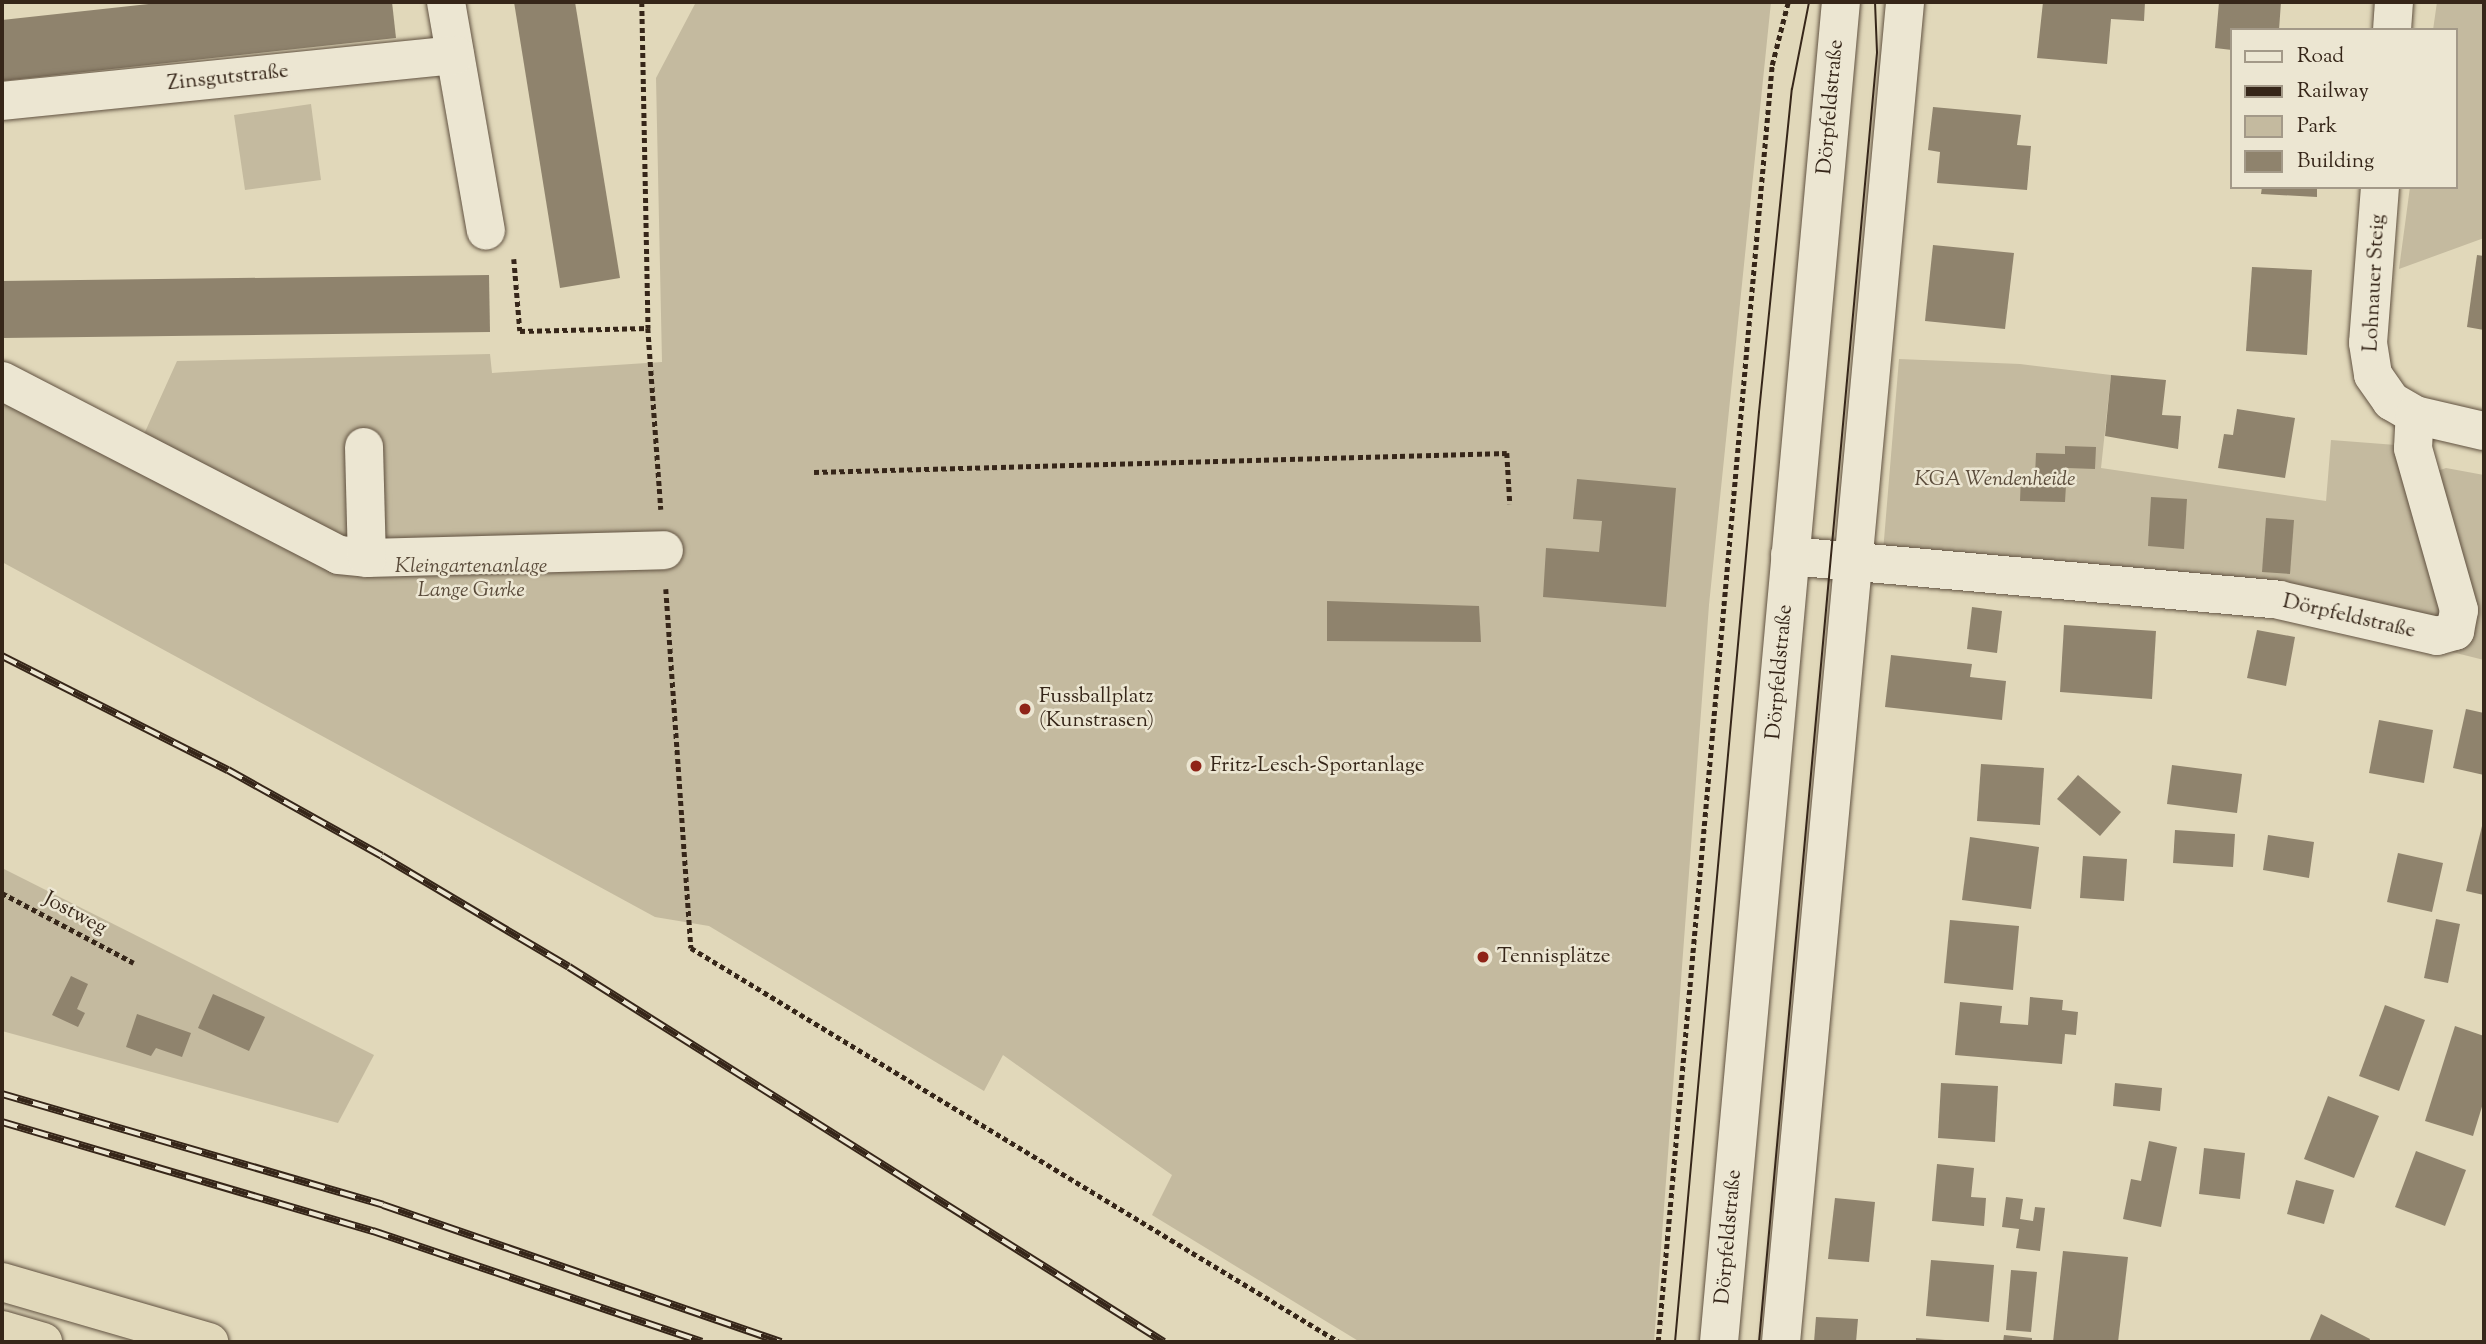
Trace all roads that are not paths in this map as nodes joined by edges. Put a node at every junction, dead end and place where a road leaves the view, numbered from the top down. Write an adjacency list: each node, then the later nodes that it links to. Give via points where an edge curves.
1 (446, 2): 6 (street)
2 (1840, 2): 15 (street, Dörpfeldstraße)
3 (1905, 2): 17 (street)
4 (2394, 2): 5 (street)
5 (2392, 28)
6 (455, 55): 7 (street, Zinsgutstraße); 9 (street)
7 (2, 101)
8 (2380, 189): 11 (street, Lohnauer Steig, via 2368,343 2373,375 2391,401)
9 (486, 232)
10 (2, 381): 16 (street, via 339,555)
11 (2415, 415): 12 (street, Lohnauer Steig); 17 (street, Dörpfeldstraße, via 2413,448 2459,610 2455,631 2437,636 2279,600)
12 (2484, 431)
13 (364, 447): 16 (street)
14 (663, 550): 16 (street)
15 (1790, 556): 17 (street); 22 (street, Dörpfeldstraße)
16 (367, 558)
17 (1852, 561): 23 (street)
18 (2, 1282): 21 (highway)
19 (2, 1330): 20 (highway)
20 (43, 1342)
21 (209, 1342)
22 (1719, 1342)
23 (1781, 1342)

